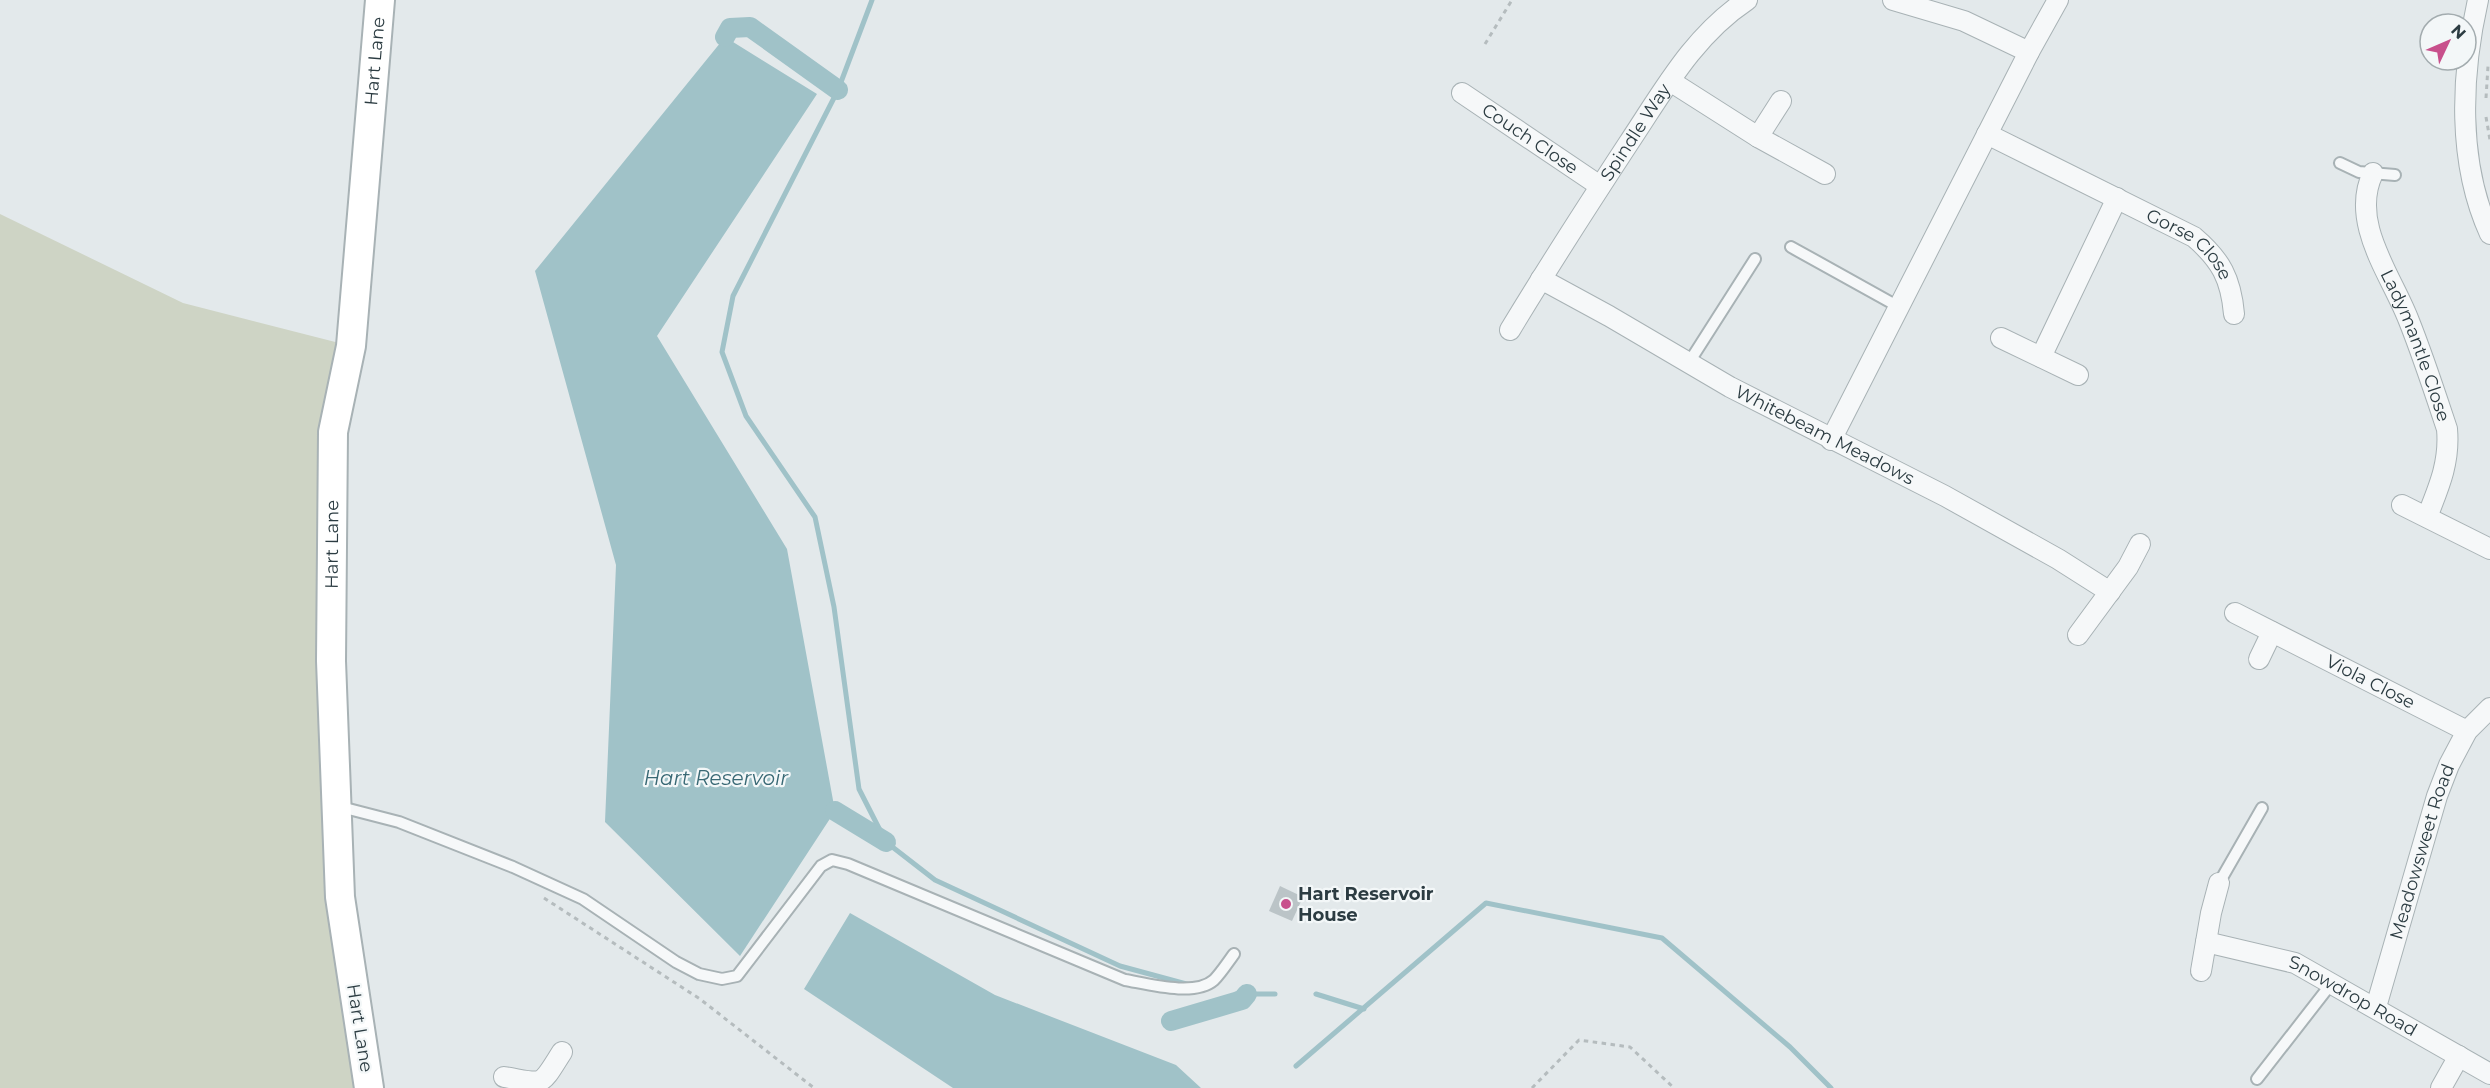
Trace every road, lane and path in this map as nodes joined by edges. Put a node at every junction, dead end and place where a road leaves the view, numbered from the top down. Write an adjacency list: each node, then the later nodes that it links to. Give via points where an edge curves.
1 (380, 0): 46 (street, Hart Lane, via 351,346 333,432 331,661)
2 (1512, 0): 7 (path)
3 (1747, 0): 10 (street, Spindle Way, via 1691,49)
4 (1893, 0): 8 (street, via 1964,21)
5 (2058, 0): 8 (street)
6 (2476, 0): 24 (street, via 2464,83 2468,154 2481,214)
7 (1485, 44)
8 (2029, 52): 15 (street)
9 (2489, 56): 13 (path)
10 (1670, 81): 16 (street); 22 (street, Spindle Way)
11 (1461, 93): 22 (street, Couch Close)
12 (1781, 101): 16 (street)
13 (2486, 102)
14 (2485, 114): 17 (path)
15 (1987, 134): 23 (street, Gorse Close); 28 (street)
16 (1758, 137): 20 (street)
17 (2490, 140)
18 (2340, 163): 19 (lane, via 2359,172)
19 (2373, 173): 21 (lane); 37 (street, Ladymantle Close, via 2366,196 2375,249 2402,301 2447,429 2445,471)
20 (1825, 174)
21 (2395, 175)
22 (1600, 186): 27 (street, Spindle Way)
23 (2117, 198): 29 (street, Gorse Close, via 2194,237 2209,249 2232,290); 32 (street)
24 (2490, 234)
25 (1791, 247): 28 (lane)
26 (1755, 260): 33 (lane)
27 (1541, 279): 30 (street, Spindle Way); 33 (street, Whitebeam Meadows)
28 (1899, 307): 35 (street)
29 (2234, 314)
30 (1510, 330)
31 (2001, 338): 32 (street)
32 (2041, 357): 34 (street)
33 (1688, 364): 35 (street, Whitebeam Meadows)
34 (2078, 375)
35 (1831, 440): 40 (street, Whitebeam Meadows, via 1945,496)
36 (2402, 505): 37 (street)
37 (2427, 518): 39 (street)
38 (2140, 544): 40 (street)
39 (2490, 549)
40 (2110, 592): 43 (street)
41 (2235, 613): 42 (street, Viola Close)
42 (2272, 632): 44 (street); 45 (street, Viola Close)
43 (2078, 635)
44 (2259, 659)
45 (2482, 720): 54 (street, Meadowsweet Road, via 2449,765 2437,796)
46 (336, 806): 51 (lane, via 399,822 513,867 583,900 676,962 722,980 737,976 821,866 832,860 1125,981 1167,988 1199,988 1213,981); 61 (street, Hart Lane, via 340,897)
47 (2262, 808): 48 (lane)
48 (2219, 883): 50 (street)
49 (542, 898): 62 (path, via 700,999)
50 (2206, 942): 52 (street); 53 (street, Snowdrop Road, via 2295,963)
51 (1234, 954)
52 (2200, 970)
53 (2331, 984): 54 (street, Snowdrop Road); 59 (lane)
54 (2376, 1007): 56 (street, Snowdrop Road)
55 (562, 1052): 60 (street)
56 (2459, 1056): 57 (street, Snowdrop Road); 65 (street)
57 (2490, 1074)
58 (504, 1077): 60 (street)
59 (2257, 1079)
60 (539, 1086)
61 (369, 1088)
62 (814, 1088)
63 (1532, 1088): 64 (path, via 1579,1040 1630,1047)
64 (1674, 1088)
65 (2441, 1088)

